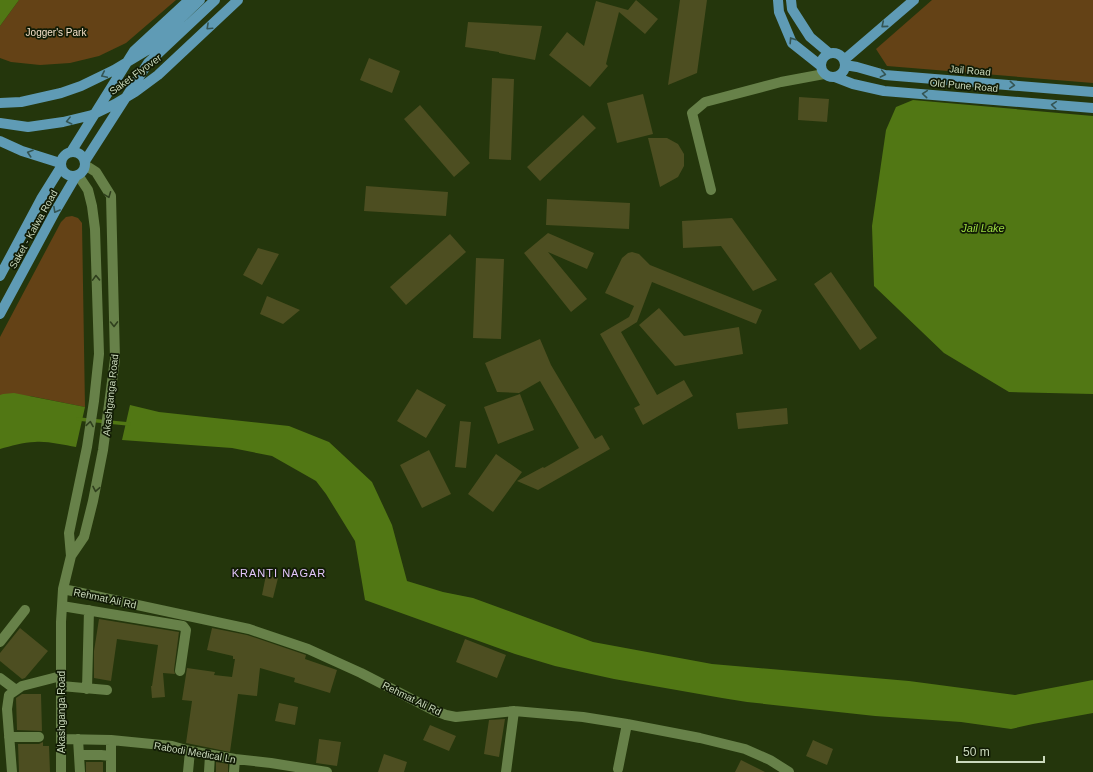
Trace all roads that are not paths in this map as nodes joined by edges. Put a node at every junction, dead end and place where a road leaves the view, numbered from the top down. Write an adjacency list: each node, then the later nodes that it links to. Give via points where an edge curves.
1 (189, 0): 17 (main road, via 134,51)
2 (200, 0): 13 (main road, Saket Flyover, one-way to 13, via 149,49 114,70 61,93 21,102)
3 (214, 0): 18 (main road, via 148,63)
4 (238, 0): 15 (main road, Saket Flyover, one-way to 15, via 158,75 115,104 92,115 63,122 28,127)
5 (778, 0): 10 (main road, one-way to 5, via 792,43 779,12)
6 (791, 0): 8 (main road, via 792,9 810,37)
7 (914, 0): 9 (main road, one-way to 9)
8 (829, 53): 9 (main road, via 840,55); 10 (main road, via 823,58)
9 (844, 63): 11 (main road, via 842,73); 12 (main road, Jail Road, one-way to 12, via 885,75)
10 (823, 70): 11 (main road, via 828,76); 21 (street, via 705,102 692,113)
11 (835, 77): 14 (main road, Old Pune Road, one-way to 11, via 884,91)
12 (1093, 92)
13 (0, 103)
14 (1093, 108)
15 (0, 123)
16 (0, 141): 19 (main road, one-way to 16)
17 (70, 152): 18 (main road, via 82,156); 19 (main road, via 64,156)
18 (85, 163): 20 (main road, via 83,171); 24 (street, Akashganga Road, one-way to 24, via 96,172 111,196 115,359 103,450 93,501 84,537)
19 (60, 165): 20 (main road, via 65,174); 22 (main road, Saket - Kalwa Road)
20 (77, 176): 23 (main road, Saket - Kalwa Road, one-way to 23); 24 (street, Akashganga Road, one-way to 20, via 69,533 87,447 99,354 95,229 88,190)
21 (711, 190)
22 (0, 276)
23 (0, 314)
24 (71, 556): 25 (street, Akashganga Road)
25 (63, 589): 26 (street, Akashganga Road); 37 (street, Rehmat Ali Rd, via 249,629 308,649 361,672 446,715 456,717)
26 (62, 606): 28 (street); 32 (street, Akashganga Road)
27 (25, 610): 29 (street)
28 (89, 610): 30 (street, via 183,626 186,630); 33 (street)
29 (0, 642)
30 (180, 670)
31 (0, 678): 34 (street)
32 (62, 681): 33 (street); 34 (street, via 22,686); 42 (street, Akashganga Road)
33 (87, 689): 35 (street)
34 (16, 690): 36 (street, via 9,694)
35 (107, 690)
36 (7, 709): 38 (street); 41 (street)
37 (514, 711): 39 (street, Rehmat Ali Rd); 60 (street)
38 (0, 719)
39 (627, 724): 51 (street); 61 (street, Rehmat Ali Rd, via 745,749)
40 (39, 737): 41 (street)
41 (9, 738): 52 (street)
42 (62, 739): 43 (street, Rabodi Medical Ln); 53 (street, Akashganga Road)
43 (78, 739): 44 (street, Rabodi Medical Ln); 46 (street)
44 (111, 740): 45 (street, Rabodi Medical Ln, via 172,746); 48 (street)
45 (190, 751): 47 (street, Rabodi Medical Ln); 56 (street)
46 (79, 755): 48 (street); 54 (street)
47 (210, 755): 49 (street, Rabodi Medical Ln); 57 (street)
48 (111, 756): 55 (street)
49 (235, 759): 50 (street, Rabodi Medical Ln); 58 (street)
50 (306, 770): 59 (street, Rabodi Medical Ln)
51 (618, 770)
52 (12, 772)
53 (61, 772)
54 (80, 772)
55 (111, 772)
56 (188, 772)
57 (208, 772)
58 (234, 772)
59 (327, 772)
60 (506, 772)
61 (789, 772)

